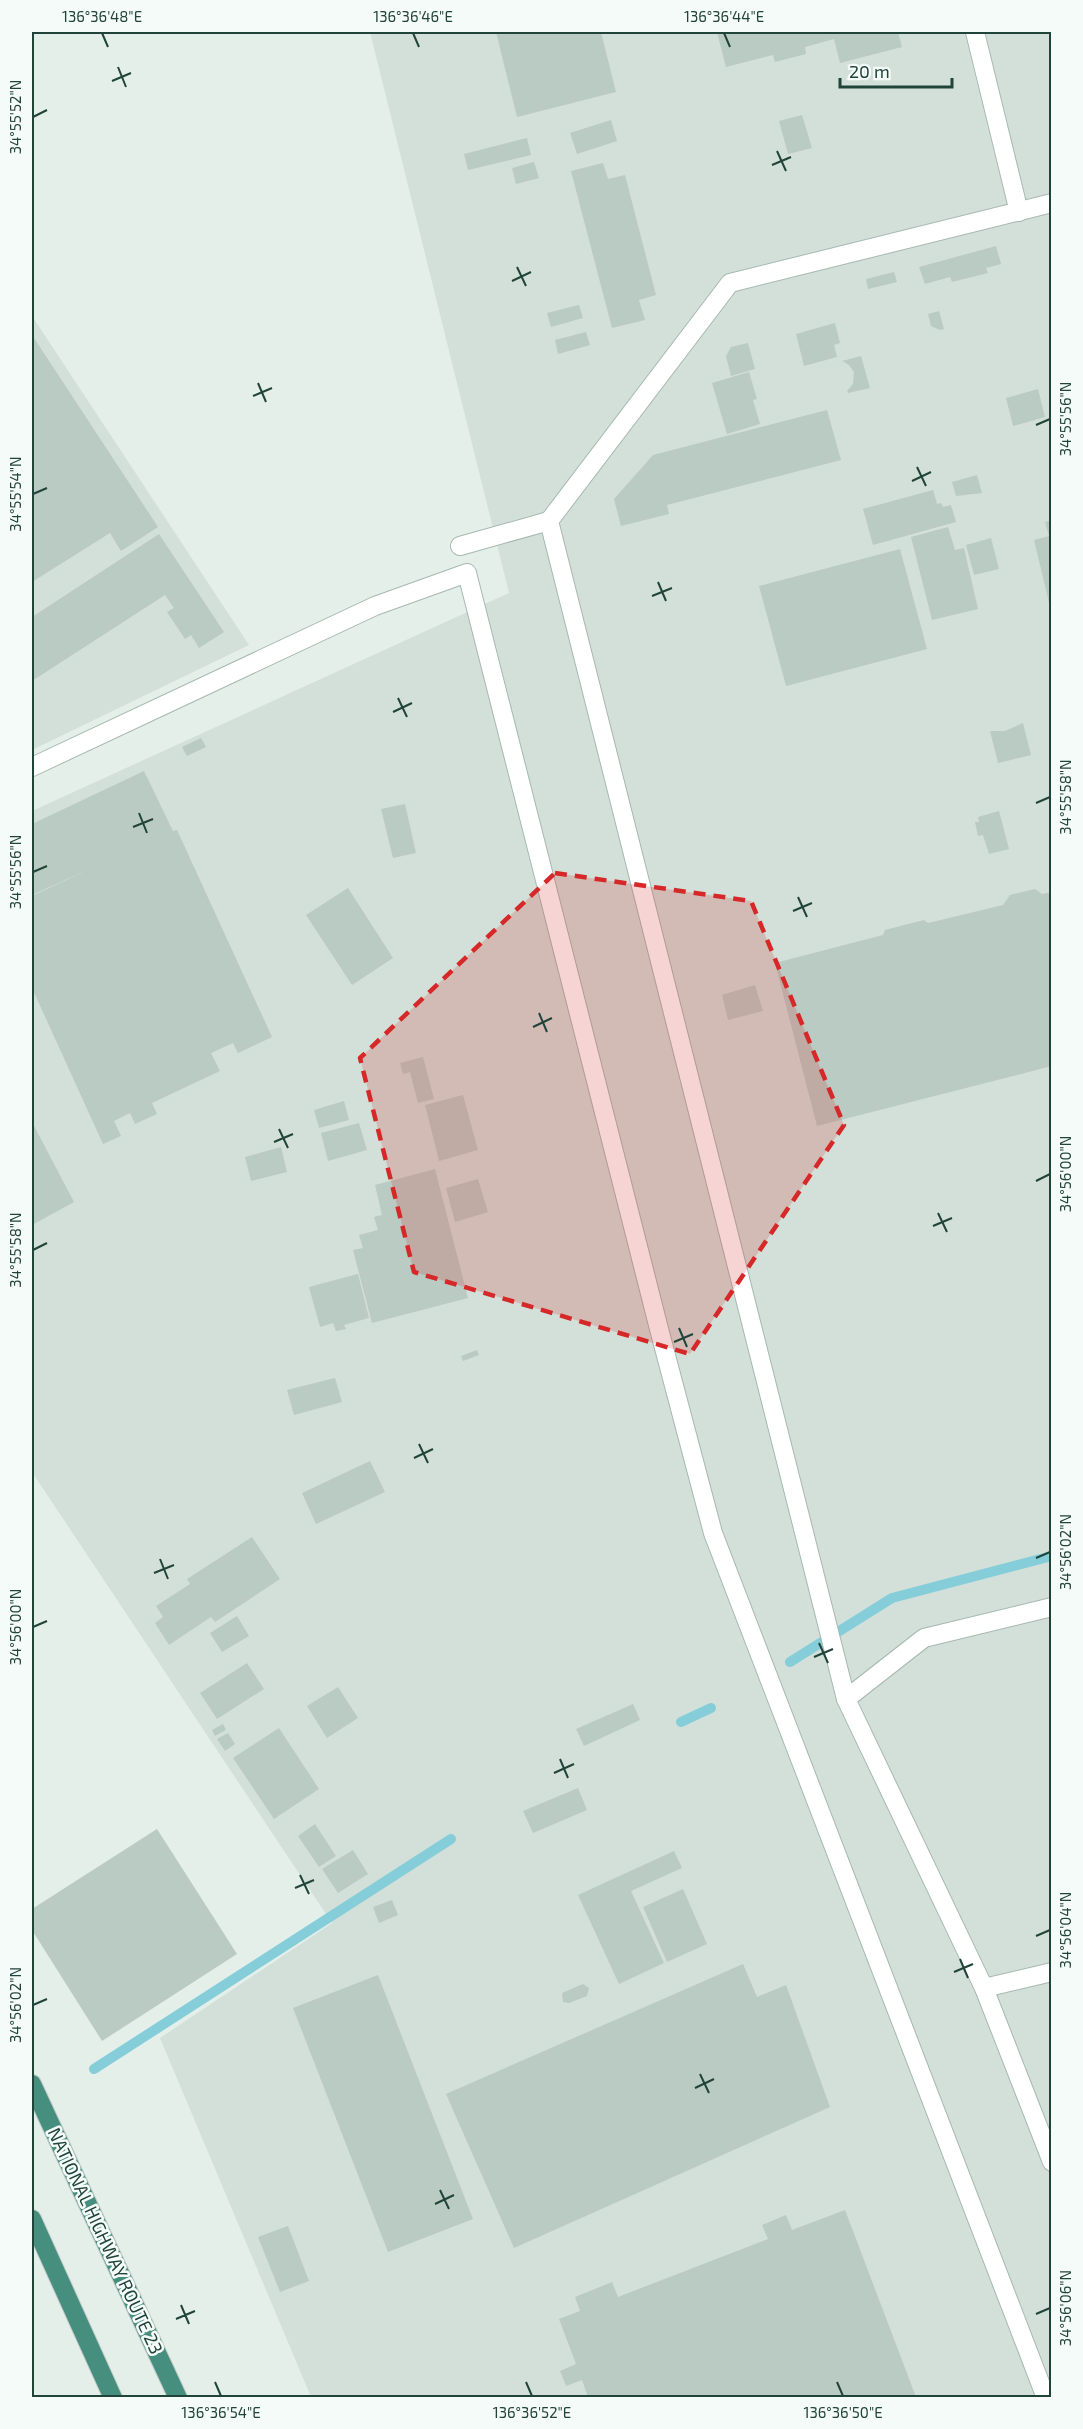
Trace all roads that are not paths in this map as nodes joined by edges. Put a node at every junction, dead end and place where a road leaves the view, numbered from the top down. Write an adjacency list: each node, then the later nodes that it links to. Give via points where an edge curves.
1 (975, 32): 3 (lane)
2 (1052, 203): 3 (lane)
3 (1020, 212): 4 (lane, via 730,283)
4 (549, 521): 5 (lane); 8 (lane)
5 (460, 546)
6 (32, 768): 16 (lane, via 375,606 467,573 713,1533)
7 (1052, 1607): 8 (lane, via 924,1638)
8 (846, 1700): 10 (lane)
9 (1052, 1972): 10 (lane)
10 (984, 1988): 12 (lane)
11 (32, 2084): 15 (highway, NATIONAL HIGHWAY ROUTE 23)
12 (1052, 2162)
13 (32, 2219): 14 (highway)
14 (113, 2397)
15 (178, 2397)
16 (1046, 2397)

